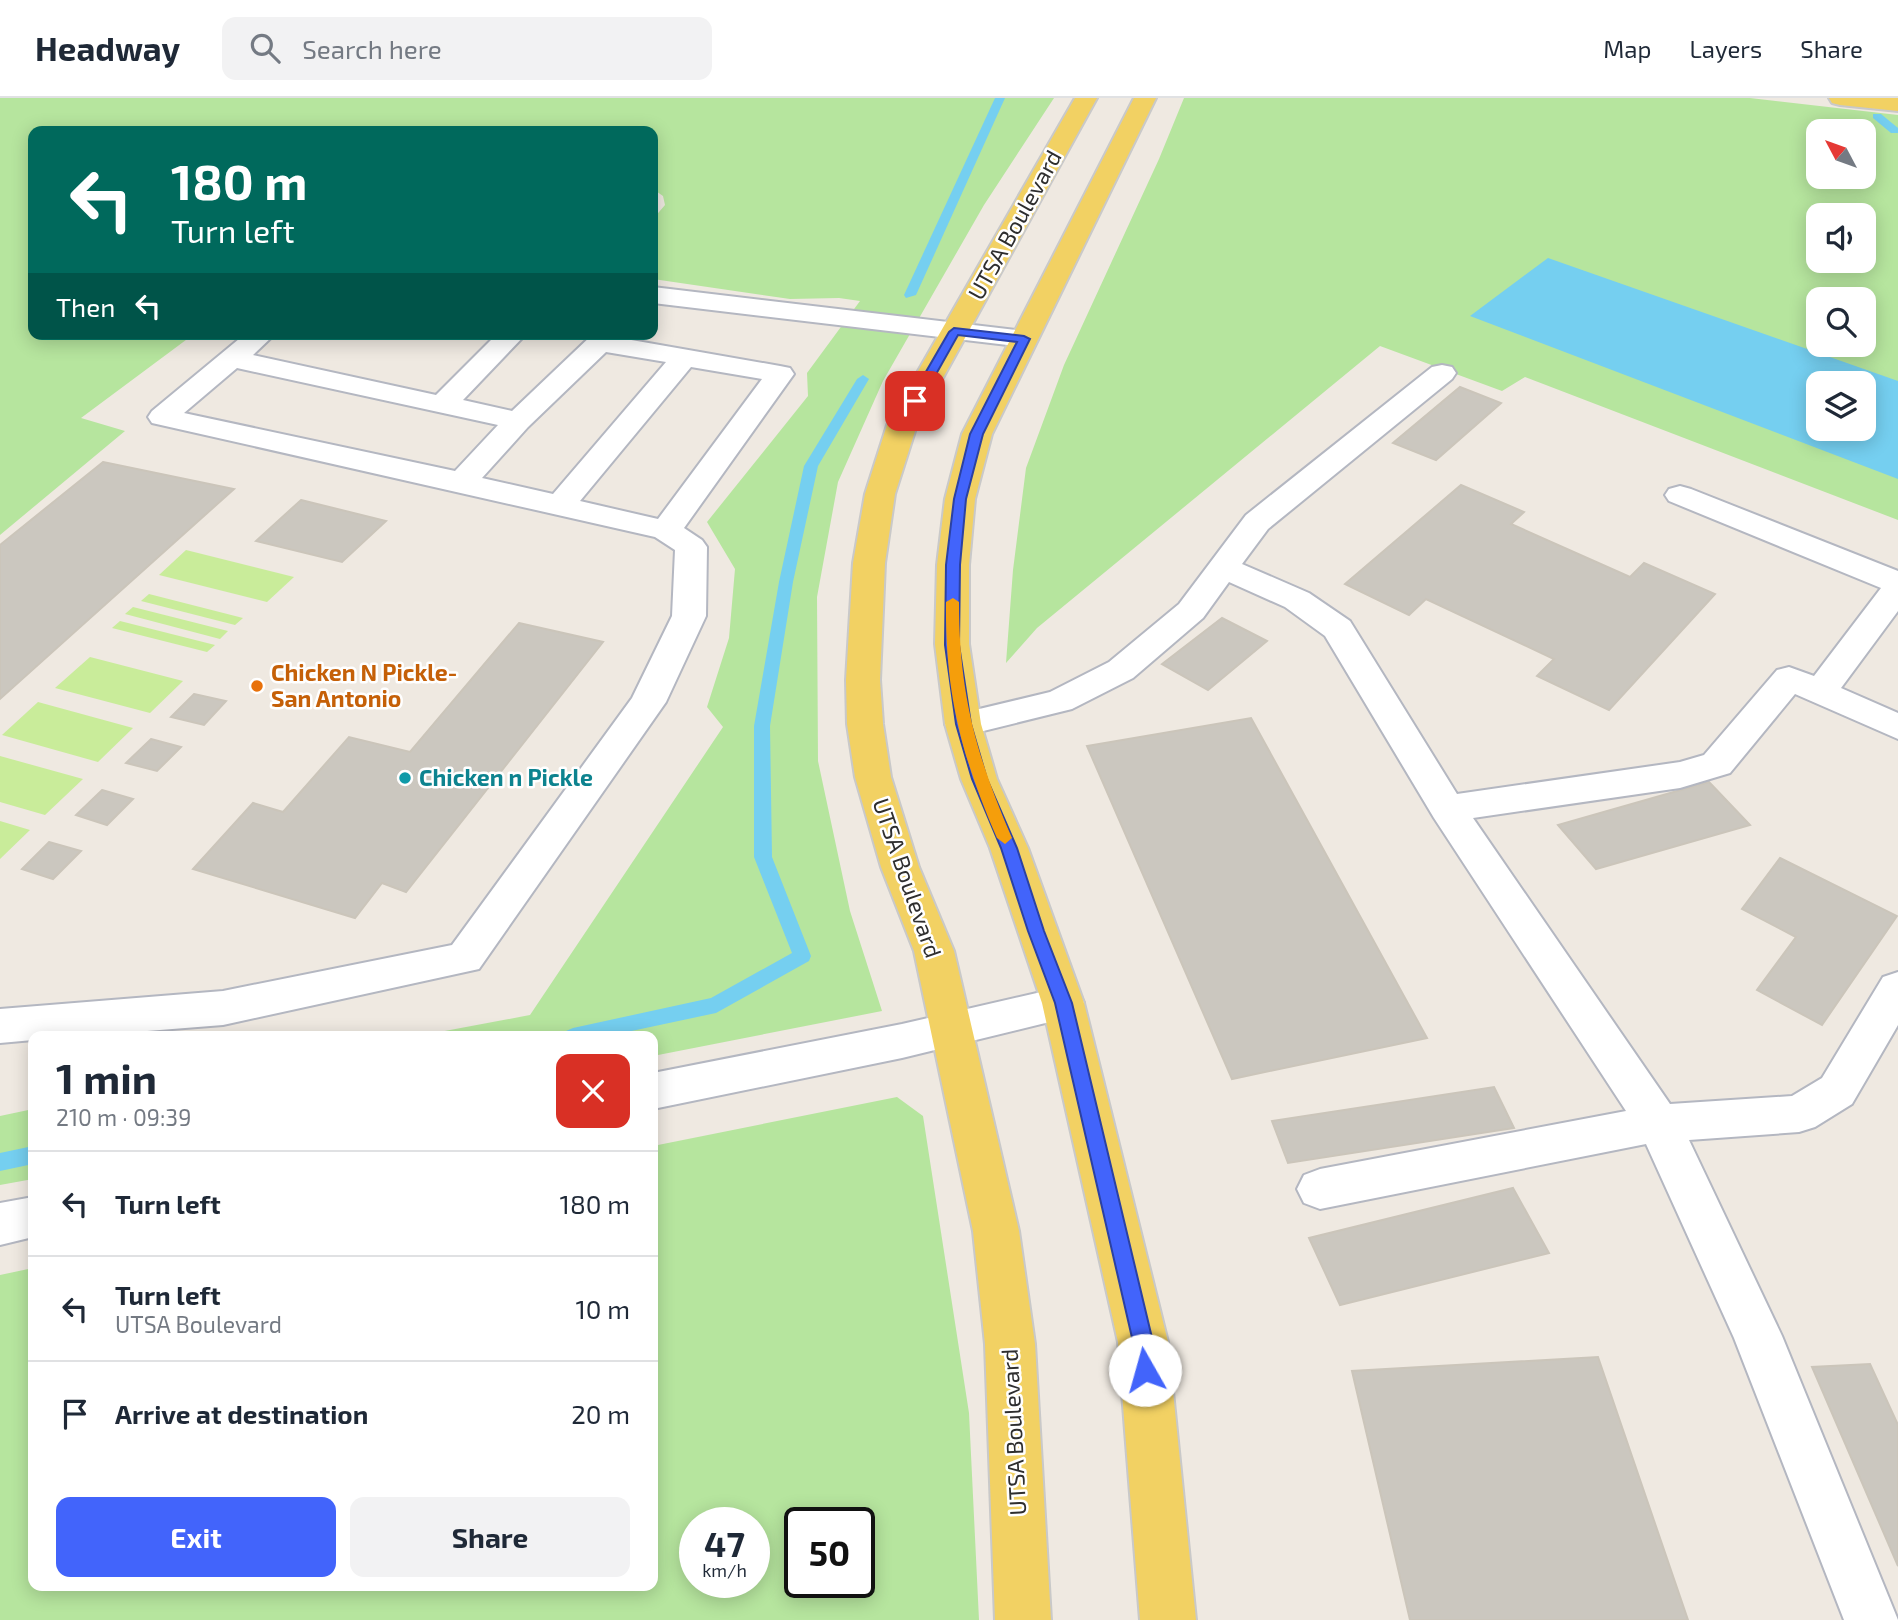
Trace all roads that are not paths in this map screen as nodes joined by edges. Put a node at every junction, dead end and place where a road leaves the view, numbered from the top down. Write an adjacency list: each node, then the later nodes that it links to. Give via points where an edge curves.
1 (1086, 98): 6 (main road, UTSA Boulevard)
2 (1145, 98): 7 (main road)
3 (1840, 98): 4 (main road)
4 (1898, 104)
5 (658, 296): 6 (street)
6 (954, 332): 7 (street); 31 (main road, UTSA Boulevard, via 902,425 880,494 869,564 863,680 873,777 900,867 934,951)
7 (1024, 339): 25 (main road, via 976,434 960,499 952,645)
8 (255, 340): 13 (street)
9 (507, 340): 15 (street)
10 (603, 340): 16 (street)
11 (613, 340): 12 (street)
12 (685, 357): 19 (street); 20 (street, via 780,374)
13 (232, 359): 15 (street); 17 (street, via 162,417)
14 (1442, 373): 21 (street, via 1257,522)
15 (442, 405): 16 (street)
16 (518, 421): 17 (street)
17 (461, 482): 19 (street)
18 (1680, 495): 22 (street)
19 (560, 505): 20 (street)
20 (666, 530): 30 (street, via 691,547 689,615 648,702 465,958 223,1008)
21 (1225, 568): 25 (street, via 1191,611 1121,670 1060,701); 27 (street, via 1297,600 1338,629)
22 (1898, 583)
23 (1898, 588): 24 (street)
24 (1820, 692): 26 (street); 27 (street, via 1788,678 1717,764 1680,775)
25 (963, 724): 29 (main road)
26 (1898, 727)
27 (1447, 809): 33 (street)
28 (1898, 988): 33 (street, via 1837,1091 1799,1114)
29 (1063, 1003): 31 (street); 38 (main road, via 1143,1342)
30 (0, 1026)
31 (951, 1030): 32 (street); 37 (main road, UTSA Boulevard, via 996,1231 1010,1344)
32 (658, 1090)
33 (1659, 1123): 34 (street); 39 (street, via 1758,1336)
34 (1320, 1189)
35 (28, 1218): 36 (street)
36 (0, 1224)
37 (1023, 1620)
38 (1168, 1620)
39 (1872, 1620)

